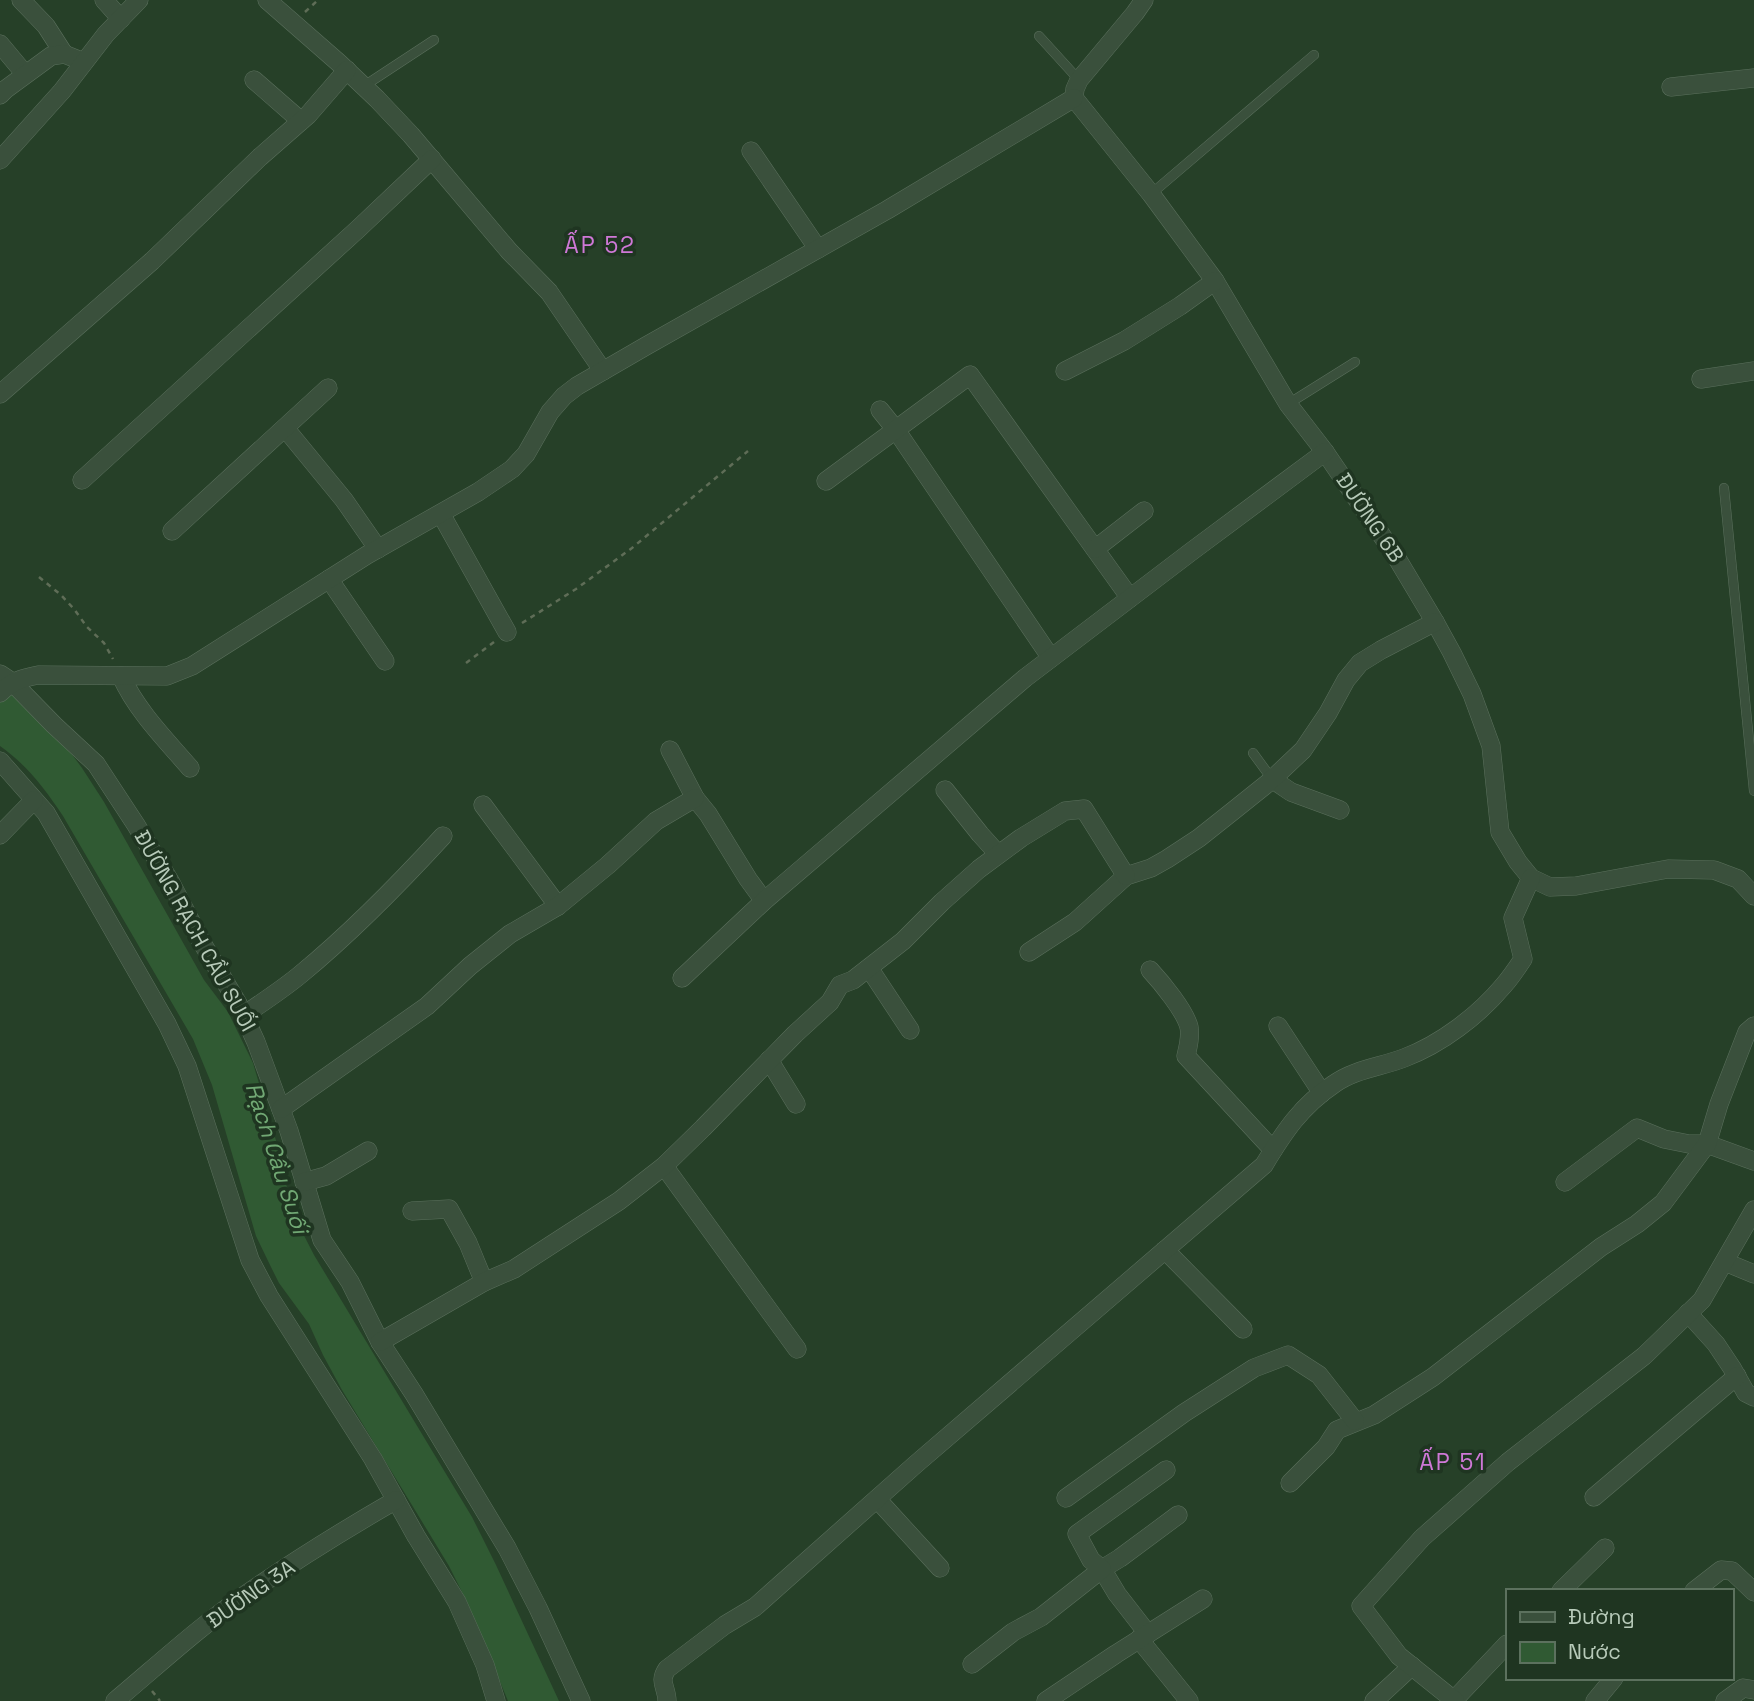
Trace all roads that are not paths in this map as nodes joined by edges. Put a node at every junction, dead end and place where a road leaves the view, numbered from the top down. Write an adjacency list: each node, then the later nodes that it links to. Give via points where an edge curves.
1 (21, 0): 10 (street)
2 (104, 0): 6 (street)
3 (139, 0): 6 (street)
4 (267, 0): 13 (street)
5 (1144, 0): 17 (street)
6 (121, 19): 12 (street)
7 (1039, 36): 17 (lane)
8 (434, 40): 18 (lane)
9 (0, 44): 14 (street)
10 (64, 54): 12 (street); 14 (street, via 51,56)
11 (1314, 55): 26 (lane)
12 (84, 62): 24 (street)
13 (347, 70): 18 (street); 22 (street)
14 (25, 74): 20 (street)
15 (1754, 78): 19 (street)
16 (254, 80): 22 (street)
17 (1079, 80): 21 (street)
18 (363, 86): 25 (street)
19 (1671, 87)
20 (2, 89)
21 (1074, 98): 26 (street, ĐƯỜNG 6B); 27 (street)
22 (301, 121): 35 (street, via 152,261)
23 (751, 151): 27 (street)
24 (2, 152)
25 (432, 159): 30 (street, via 549,292); 41 (street)
26 (1151, 194): 28 (street, ĐƯỜNG 6B)
27 (818, 249): 30 (street)
28 (1215, 281): 31 (street, via 1124,341); 36 (street, ĐƯỜNG 6B)
29 (1355, 362): 36 (lane)
30 (603, 371): 45 (street, via 564,396 512,469)
31 (1065, 371)
32 (1754, 371): 33 (street)
33 (1701, 379)
34 (328, 388): 38 (street)
35 (0, 394)
36 (1288, 404): 40 (street, ĐƯỜNG 6B)
37 (880, 410): 39 (street)
38 (285, 428): 46 (street); 47 (street)
39 (896, 430): 42 (street); 48 (street, via 970,375); 53 (street)
40 (1325, 452): 50 (street); 51 (street, ĐƯỜNG 6B)
41 (82, 480)
42 (825, 481)
43 (1724, 488): 63 (lane)
44 (1144, 511): 48 (street)
45 (441, 513): 47 (street); 52 (street)
46 (172, 531)
47 (379, 549): 49 (street)
48 (1095, 549): 50 (street)
49 (329, 579): 54 (street); 55 (street, via 192,666 167,676)
50 (1130, 598): 53 (street)
51 (1435, 622): 61 (street, via 1360,663 1303,750); 72 (street, ĐƯỜNG 6B, via 1472,694 1491,746 1500,832)
52 (507, 632)
53 (1051, 658): 74 (street)
54 (385, 661)
55 (117, 676): 56 (street, via 38,675); 60 (street)
56 (6, 683): 80 (street, ĐƯỜNG RẠCH CẦU SUỐI, via 96,764 171,883)
57 (670, 750): 64 (street)
58 (1253, 753): 61 (lane)
59 (0, 761): 65 (street)
60 (190, 768)
61 (1272, 779): 67 (street, via 1290,792); 71 (street, via 1199,838 1151,868)
62 (945, 790): 70 (street)
63 (1754, 791)
64 (695, 798): 74 (street); 75 (street, via 656,821)
65 (34, 800): 68 (street); 113 (street, via 46,813 187,1066 250,1260)
66 (483, 805): 75 (street)
67 (1340, 810)
68 (0, 835)
69 (443, 836): 80 (street, via 344,937)
70 (998, 854): 71 (street, via 1065,811 1084,808); 77 (street)
71 (1126, 876): 76 (street, via 1076,922)
72 (1531, 878): 73 (street, via 1550,887 1576,886 1668,869 1714,870 1738,879); 85 (street, via 1513,918 1523,959 1503,986 1466,1022 1429,1047 1366,1068)
73 (1754, 896)
74 (765, 901): 79 (street)
75 (558, 906): 87 (street, via 510,934 427,1006)
76 (1029, 952)
77 (869, 968): 83 (street); 84 (street, via 840,985 830,1002)
78 (1150, 970): 89 (street, via 1189,1026 1186,1056)
79 (681, 978)
80 (244, 1015): 87 (street, ĐƯỜNG RẠCH CẦU SUỐI)
81 (1278, 1026): 85 (street)
82 (1754, 1026): 88 (street, via 1747,1032)
83 (911, 1030)
84 (769, 1060): 86 (street); 92 (street)
85 (1322, 1093): 89 (street, via 1287,1128)
86 (796, 1104)
87 (281, 1109): 93 (street, ĐƯỜNG RẠCH CẦU SUỐI)
88 (1707, 1144): 91 (street); 94 (street, via 1664,1139 1637,1128); 107 (street, via 1663,1203 1637,1224 1433,1377 1374,1415)
89 (1273, 1150): 97 (street, via 1264,1165)
90 (368, 1151): 93 (street, via 326,1176)
91 (1754, 1161)
92 (664, 1166): 100 (street, via 514,1269); 104 (street)
93 (304, 1182): 103 (street, ĐƯỜNG RẠCH CẦU SUỐI, via 322,1240 350,1282)
94 (1565, 1182)
95 (1754, 1210): 98 (street)
96 (412, 1211): 100 (street, via 449,1209)
97 (1165, 1250): 102 (street); 112 (street)
98 (1725, 1262): 99 (street); 101 (street, via 1702,1300)
99 (1754, 1274)
100 (484, 1282): 103 (street)
101 (1688, 1313): 105 (street); 125 (street, via 1644,1356 1508,1462 1422,1538 1361,1606)
102 (1242, 1329)
103 (380, 1342): 130 (street, via 506,1548)
104 (797, 1349)
105 (1737, 1376): 106 (street, via 1746,1393); 110 (street)
106 (1754, 1397)
107 (1356, 1421): 109 (street, via 1337,1430); 111 (street, via 1319,1375 1288,1355 1254,1368 1196,1405)
108 (1166, 1470): 117 (street, via 1077,1534 1091,1560)
109 (1290, 1483)
110 (1594, 1497)
111 (1066, 1498)
112 (877, 1499): 116 (street); 131 (street, via 755,1607 667,1669 662,1681)
113 (396, 1500): 128 (street, ĐƯỜNG 3A, via 243,1597); 129 (street, via 457,1602)
114 (1178, 1516): 117 (street)
115 (1605, 1548): 118 (street)
116 (940, 1568)
117 (1102, 1569): 122 (street); 124 (street)
118 (1563, 1589)
119 (1697, 1589): 120 (street, via 1721,1570 1732,1571)
120 (1754, 1592)
121 (1203, 1599): 122 (street)
122 (1143, 1637): 132 (street); 133 (street)
123 (1506, 1645): 135 (street)
124 (972, 1664)
125 (1412, 1666): 134 (street); 135 (street)
126 (1612, 1680): 136 (street)
127 (1754, 1690): 137 (street, via 1744,1688)
128 (115, 1701)
129 (496, 1701)
130 (581, 1701)
131 (667, 1701)
132 (1046, 1701)
133 (1189, 1701)
134 (1374, 1701)
135 (1454, 1701)
136 (1595, 1701)
137 (1725, 1701)

